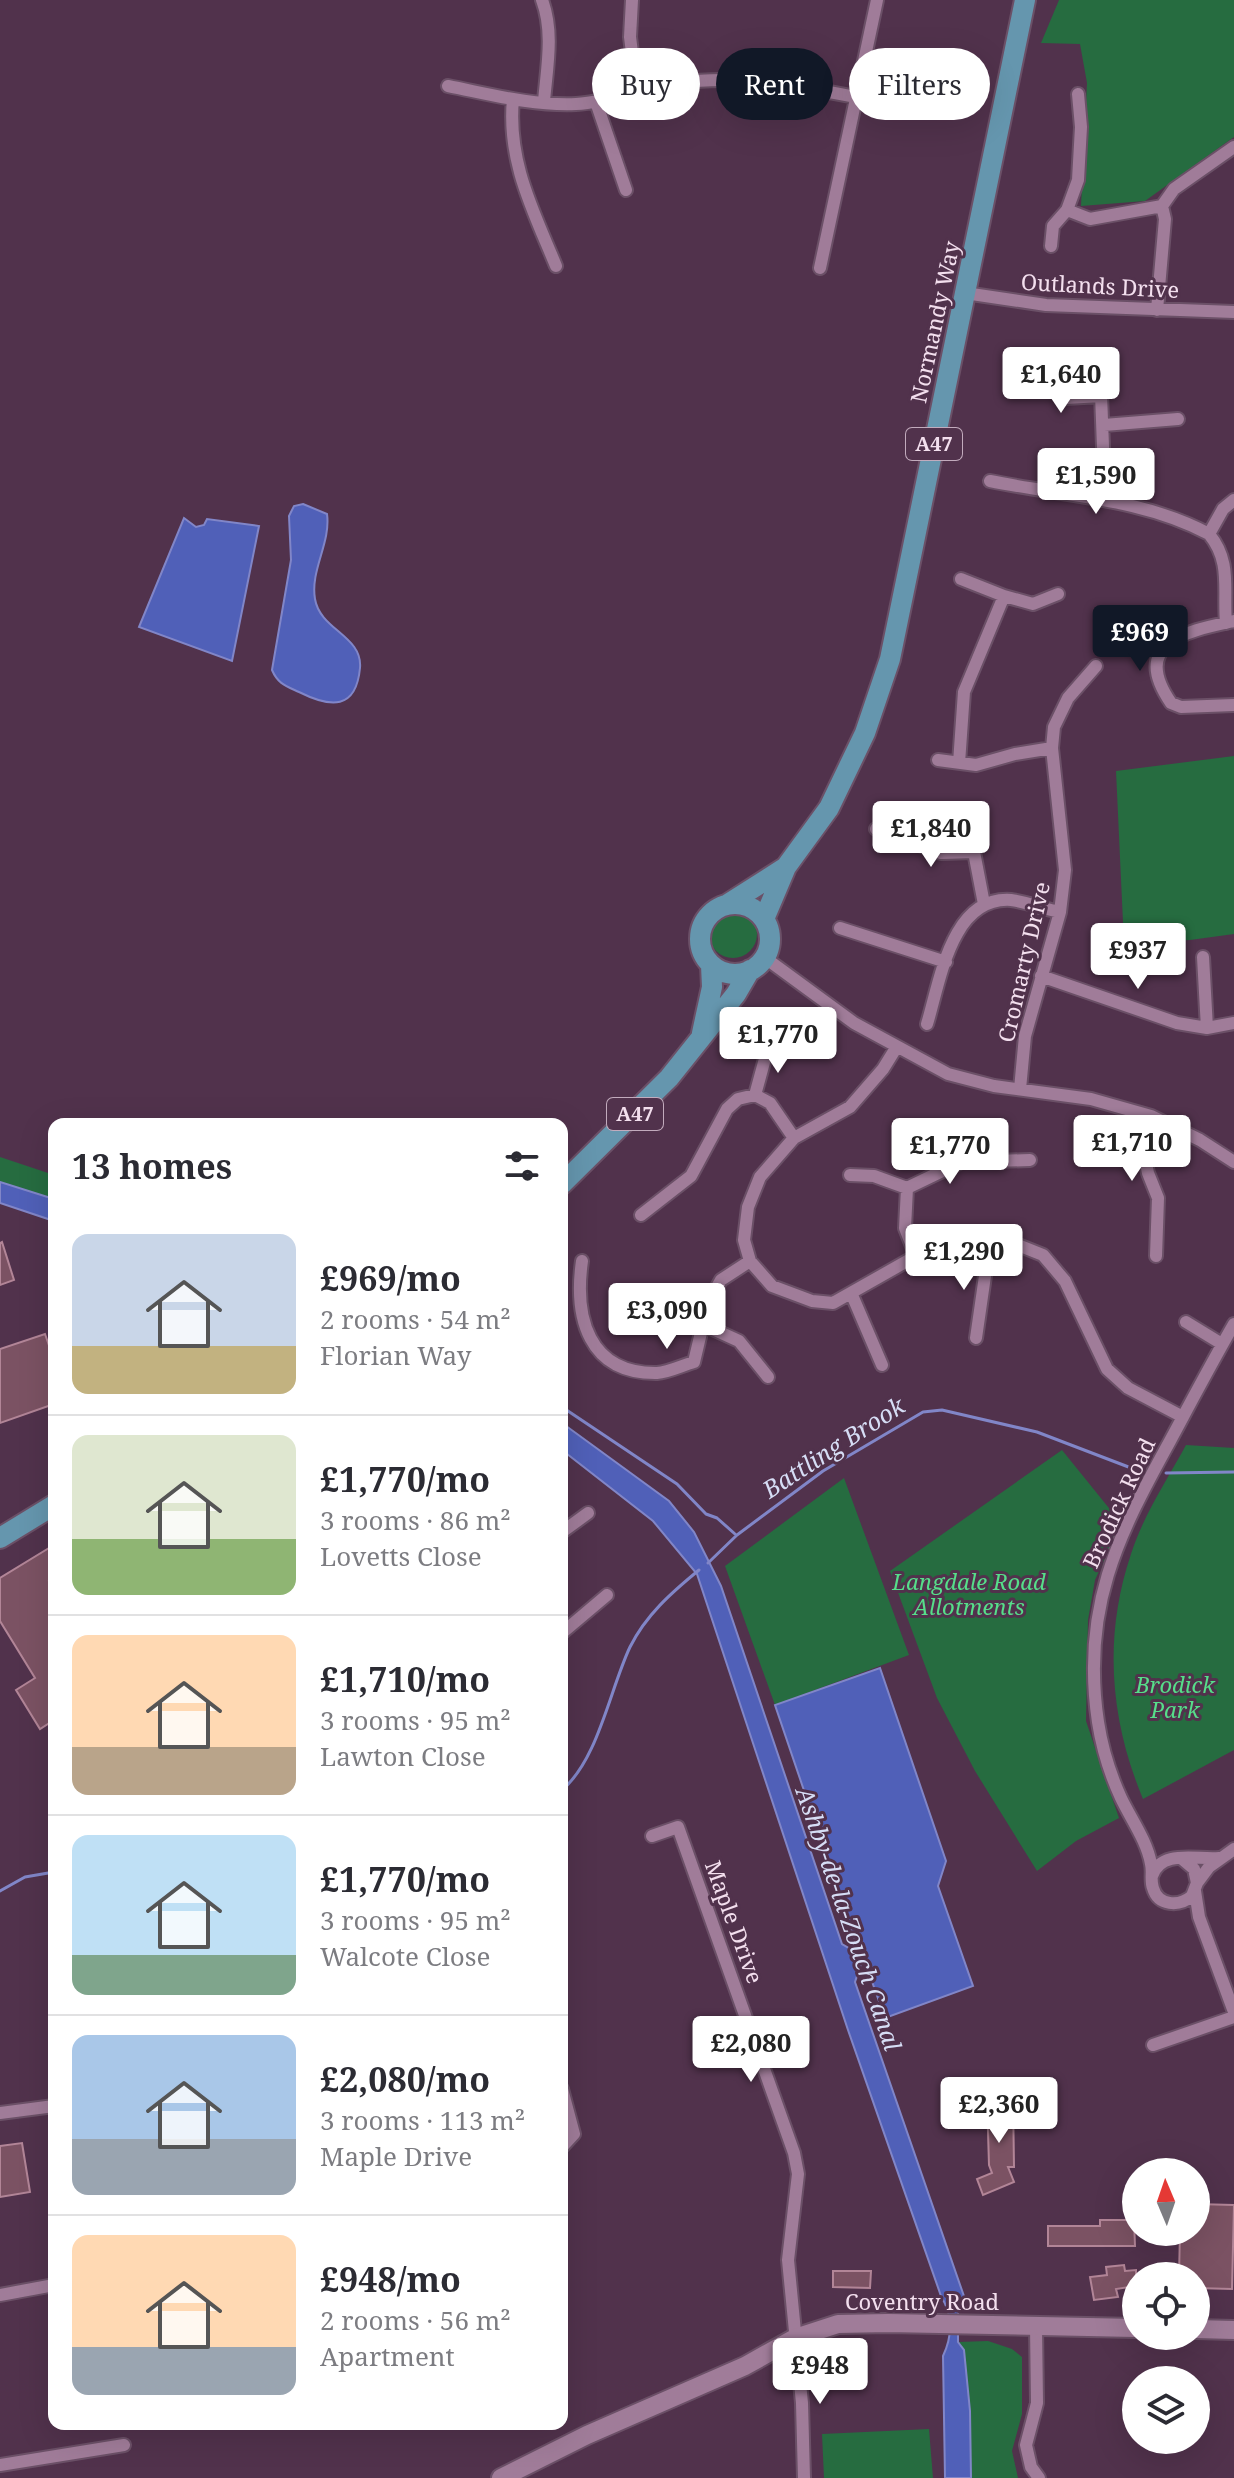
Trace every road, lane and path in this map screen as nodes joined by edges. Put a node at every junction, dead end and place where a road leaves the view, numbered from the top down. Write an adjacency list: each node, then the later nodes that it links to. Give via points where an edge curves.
1 (542, 0): 12 (street, via 549,18)
2 (632, 0): 5 (street)
3 (877, 0): 6 (street)
4 (1025, 0): 23 (main road, Normandy Way / A47)
5 (631, 48)
6 (868, 48)
7 (700, 83): 10 (street, via 785,84)
8 (448, 86): 11 (street)
9 (1078, 94): 19 (street, via 1078,180)
10 (849, 96)
11 (513, 99): 12 (street); 21 (street, via 514,157)
12 (544, 101): 13 (street)
13 (592, 102)
14 (602, 120): 17 (street)
15 (851, 120): 22 (street)
16 (1234, 147): 18 (street, via 1174,189)
17 (626, 190)
18 (1162, 206): 19 (street, via 1090,219); 24 (street)
19 (1067, 210): 20 (street, via 1053,226)
20 (1051, 246)
21 (556, 266)
22 (820, 268)
23 (965, 293): 24 (street, Outlands Drive, via 1046,305); 47 (main road, Normandy Way / A47, via 890,659 865,733 829,808)
24 (1157, 310): 25 (street, Outlands Drive)
25 (1234, 312)
26 (1100, 368): 28 (street)
27 (1035, 379): 28 (street, via 1065,398)
28 (1102, 396): 30 (street)
29 (1178, 419): 30 (street)
30 (1104, 425): 32 (street)
31 (990, 481): 32 (street)
32 (1105, 499): 34 (street, via 1189,523)
33 (1234, 500): 34 (street)
34 (1209, 534): 38 (street, via 1225,565)
35 (961, 579): 37 (street)
36 (1058, 594): 37 (street, via 1033,604)
37 (1004, 596): 43 (street, via 964,692)
38 (1230, 622): 40 (street, via 1185,632 1171,641 1159,656 1158,676 1171,703 1181,707)
39 (1096, 666): 41 (street, Cromarty Drive, via 1068,698 1054,727)
40 (1234, 705)
41 (1052, 748): 43 (street, via 976,765); 50 (street, Cromarty Drive, via 1065,870)
42 (938, 760): 43 (street)
43 (959, 763)
44 (971, 822): 46 (street)
45 (876, 829): 46 (street, via 941,853)
46 (974, 852): 49 (street)
47 (786, 867): 48 (main road, Normandy Way / A47); 51 (main road, Normandy Way / A47)
48 (728, 904): 51 (main road, via 749,906); 56 (main road, via 709,914 699,934)
49 (984, 904): 50 (street, via 1010,900); 54 (street, via 962,925)
50 (1060, 912): 57 (street, Cromarty Drive)
51 (764, 919): 55 (main road, via 770,938)
52 (840, 928): 54 (street)
53 (1203, 957): 60 (street)
54 (946, 962): 59 (street)
55 (757, 964): 56 (main road, via 730,973); 61 (main road, A47); 63 (street)
56 (711, 965): 61 (main road, A47, via 712,987)
57 (1041, 976): 60 (street, via 1177,1023); 64 (street, Cromarty Drive, via 1025,1036)
58 (1234, 1023): 60 (street)
59 (927, 1024)
60 (1207, 1028)
61 (701, 1037): 71 (main road, A47, via 669,1078)
62 (775, 1044): 65 (street, via 766,1055)
63 (896, 1048): 64 (street, via 948,1074); 67 (street, via 850,1107)
64 (1020, 1089): 66 (street, via 1091,1099)
65 (755, 1095): 67 (street, via 770,1103); 73 (street, via 738,1099 727,1109 691,1176)
66 (1151, 1116): 69 (street); 76 (street, via 1142,1144 1158,1198)
67 (794, 1138): 78 (street, via 760,1177 748,1207 744,1240)
68 (1030, 1160): 72 (street, via 961,1162)
69 (1234, 1162)
70 (850, 1175): 72 (street, via 874,1176)
71 (568, 1178)
72 (907, 1188): 75 (street, via 905,1228)
73 (641, 1215)
74 (985, 1247): 75 (street); 83 (street); 87 (street, via 1018,1245 1043,1255 1065,1281 1107,1369 1128,1388)
75 (916, 1256): 79 (street)
76 (1156, 1256)
77 (582, 1261): 82 (street, via 581,1317 593,1344 620,1366 658,1373 694,1362)
78 (750, 1261): 79 (street, via 772,1286 812,1301 833,1303); 82 (street, via 721,1280 708,1303)
79 (852, 1295): 85 (street)
80 (1186, 1322): 84 (street)
81 (1234, 1324): 84 (street, Brodick Road)
82 (704, 1325): 86 (street, via 739,1341)
83 (976, 1338)
84 (1222, 1344): 87 (street, Brodick Road)
85 (882, 1365)
86 (768, 1377)
87 (1183, 1417): 96 (street, Brodick Road, via 1115,1549 1095,1630 1098,1723 1106,1759)
88 (48, 1509): 91 (main road)
89 (588, 1513): 90 (street)
90 (568, 1528)
91 (0, 1538)
92 (607, 1595): 93 (street)
93 (568, 1628)
94 (652, 1836): 117 (street, Maple Drive, via 678,1827 794,2153 798,2174 788,2260)
95 (1234, 1849): 98 (street)
96 (1147, 1850): 99 (street, Brodick Road); 100 (street, Brodick Road)
97 (1181, 1858): 98 (street); 99 (street); 101 (street, via 1194,1869)
98 (1219, 1858): 101 (street)
99 (1162, 1861): 100 (street)
100 (1151, 1877): 102 (street, via 1154,1892 1164,1901)
101 (1196, 1887): 102 (street); 103 (street)
102 (1185, 1901): 103 (street)
103 (1199, 1917): 104 (street)
104 (1232, 1997): 105 (street)
105 (1234, 2015): 106 (street)
106 (1153, 2045)
107 (48, 2107): 109 (street)
108 (568, 2112): 110 (street, via 574,2134)
109 (0, 2113)
110 (568, 2141)
111 (48, 2286): 112 (street)
112 (0, 2295)
113 (1036, 2326): 114 (main road, Coventry Road); 117 (main road, Coventry Road, via 838,2324); 122 (street, via 1037,2403 1026,2445)
114 (1122, 2328)
115 (1210, 2329): 116 (main road)
116 (1234, 2330)
117 (795, 2338): 120 (main road, Coventry Road); 121 (street)
118 (124, 2445): 119 (street)
119 (0, 2465)
120 (501, 2478)
121 (804, 2478)
122 (1039, 2478)

